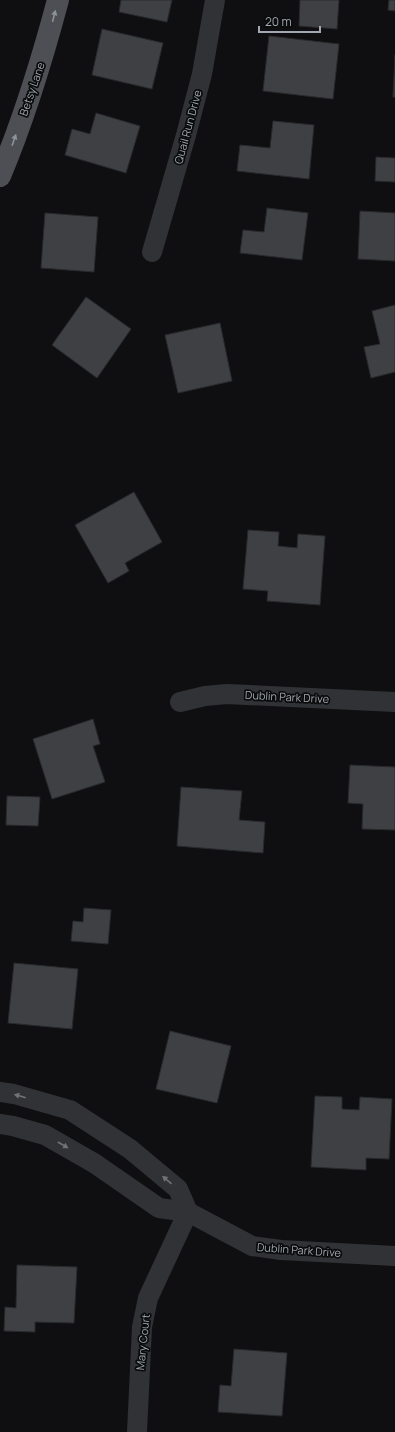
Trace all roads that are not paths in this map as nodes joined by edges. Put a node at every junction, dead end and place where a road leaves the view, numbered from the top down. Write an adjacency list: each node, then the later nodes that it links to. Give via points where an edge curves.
1 (58, 0): 3 (main road, Betsy Lane, one-way to 1, via 44,52)
2 (215, 0): 4 (street, Quail Run Drive, via 202,74)
3 (0, 176)
4 (152, 252)
5 (180, 702): 6 (street, Dublin Park Drive, via 228,694)
6 (395, 702)
7 (0, 1092): 8 (street, one-way to 7)
8 (46, 1103): 10 (street); 11 (street, one-way to 8, via 178,1189 130,1150 70,1110)
9 (0, 1124): 10 (street, Dublin Park Drive)
10 (33, 1132): 11 (street, Dublin Park Drive, one-way to 11, via 46,1135 159,1208)
11 (188, 1212): 12 (street, Dublin Park Drive, via 252,1246); 13 (street, Mary Court, via 148,1298 142,1327)
12 (395, 1256)
13 (137, 1432)

